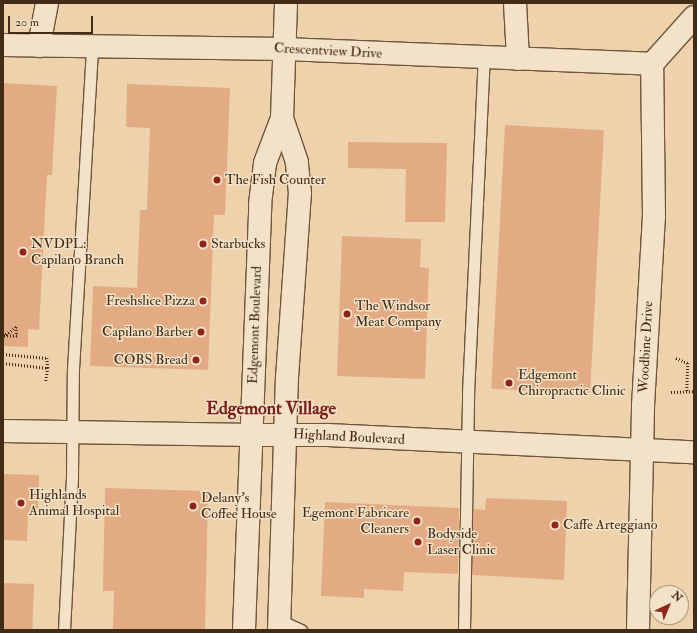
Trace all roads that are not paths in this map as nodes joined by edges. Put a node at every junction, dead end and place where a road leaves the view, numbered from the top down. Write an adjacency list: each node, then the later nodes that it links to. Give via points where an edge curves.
1 (47, 3): 6 (street)
2 (286, 3): 8 (street, Edgemont Boulevard)
3 (515, 3): 10 (street)
4 (694, 17): 11 (street)
5 (3, 45): 6 (street, Crescentview Drive)
6 (39, 46): 7 (street, Crescentview Drive)
7 (92, 47): 8 (street, Crescentview Drive); 14 (lane)
8 (284, 49): 9 (street, Crescentview Drive); 12 (street, Edgemont Boulevard)
9 (484, 58): 10 (street, Crescentview Drive); 17 (lane)
10 (518, 59): 11 (street, Crescentview Drive)
11 (652, 64): 18 (street, Woodbine Drive, via 654,217)
12 (282, 118): 15 (street, Edgemont Boulevard, via 265,164 260,204); 16 (street, Edgemont Boulevard, via 297,162 300,193 287,378)
13 (3, 431): 14 (street, Highland Boulevard)
14 (72, 432): 15 (street, Highland Boulevard); 21 (lane)
15 (252, 434): 16 (street, Highland Boulevard); 22 (street, Edgemont Boulevard)
16 (286, 434): 17 (street, Highland Boulevard); 20 (street, Edgemont Boulevard, via 282,494)
17 (467, 442): 18 (street, Highland Boulevard); 24 (lane)
18 (642, 451): 19 (street, Highland Boulevard); 25 (street, Woodbine Drive)
19 (694, 452)
20 (280, 626): 23 (lane)
21 (64, 630)
22 (244, 630)
23 (301, 630)
24 (464, 630)
25 (638, 630)

